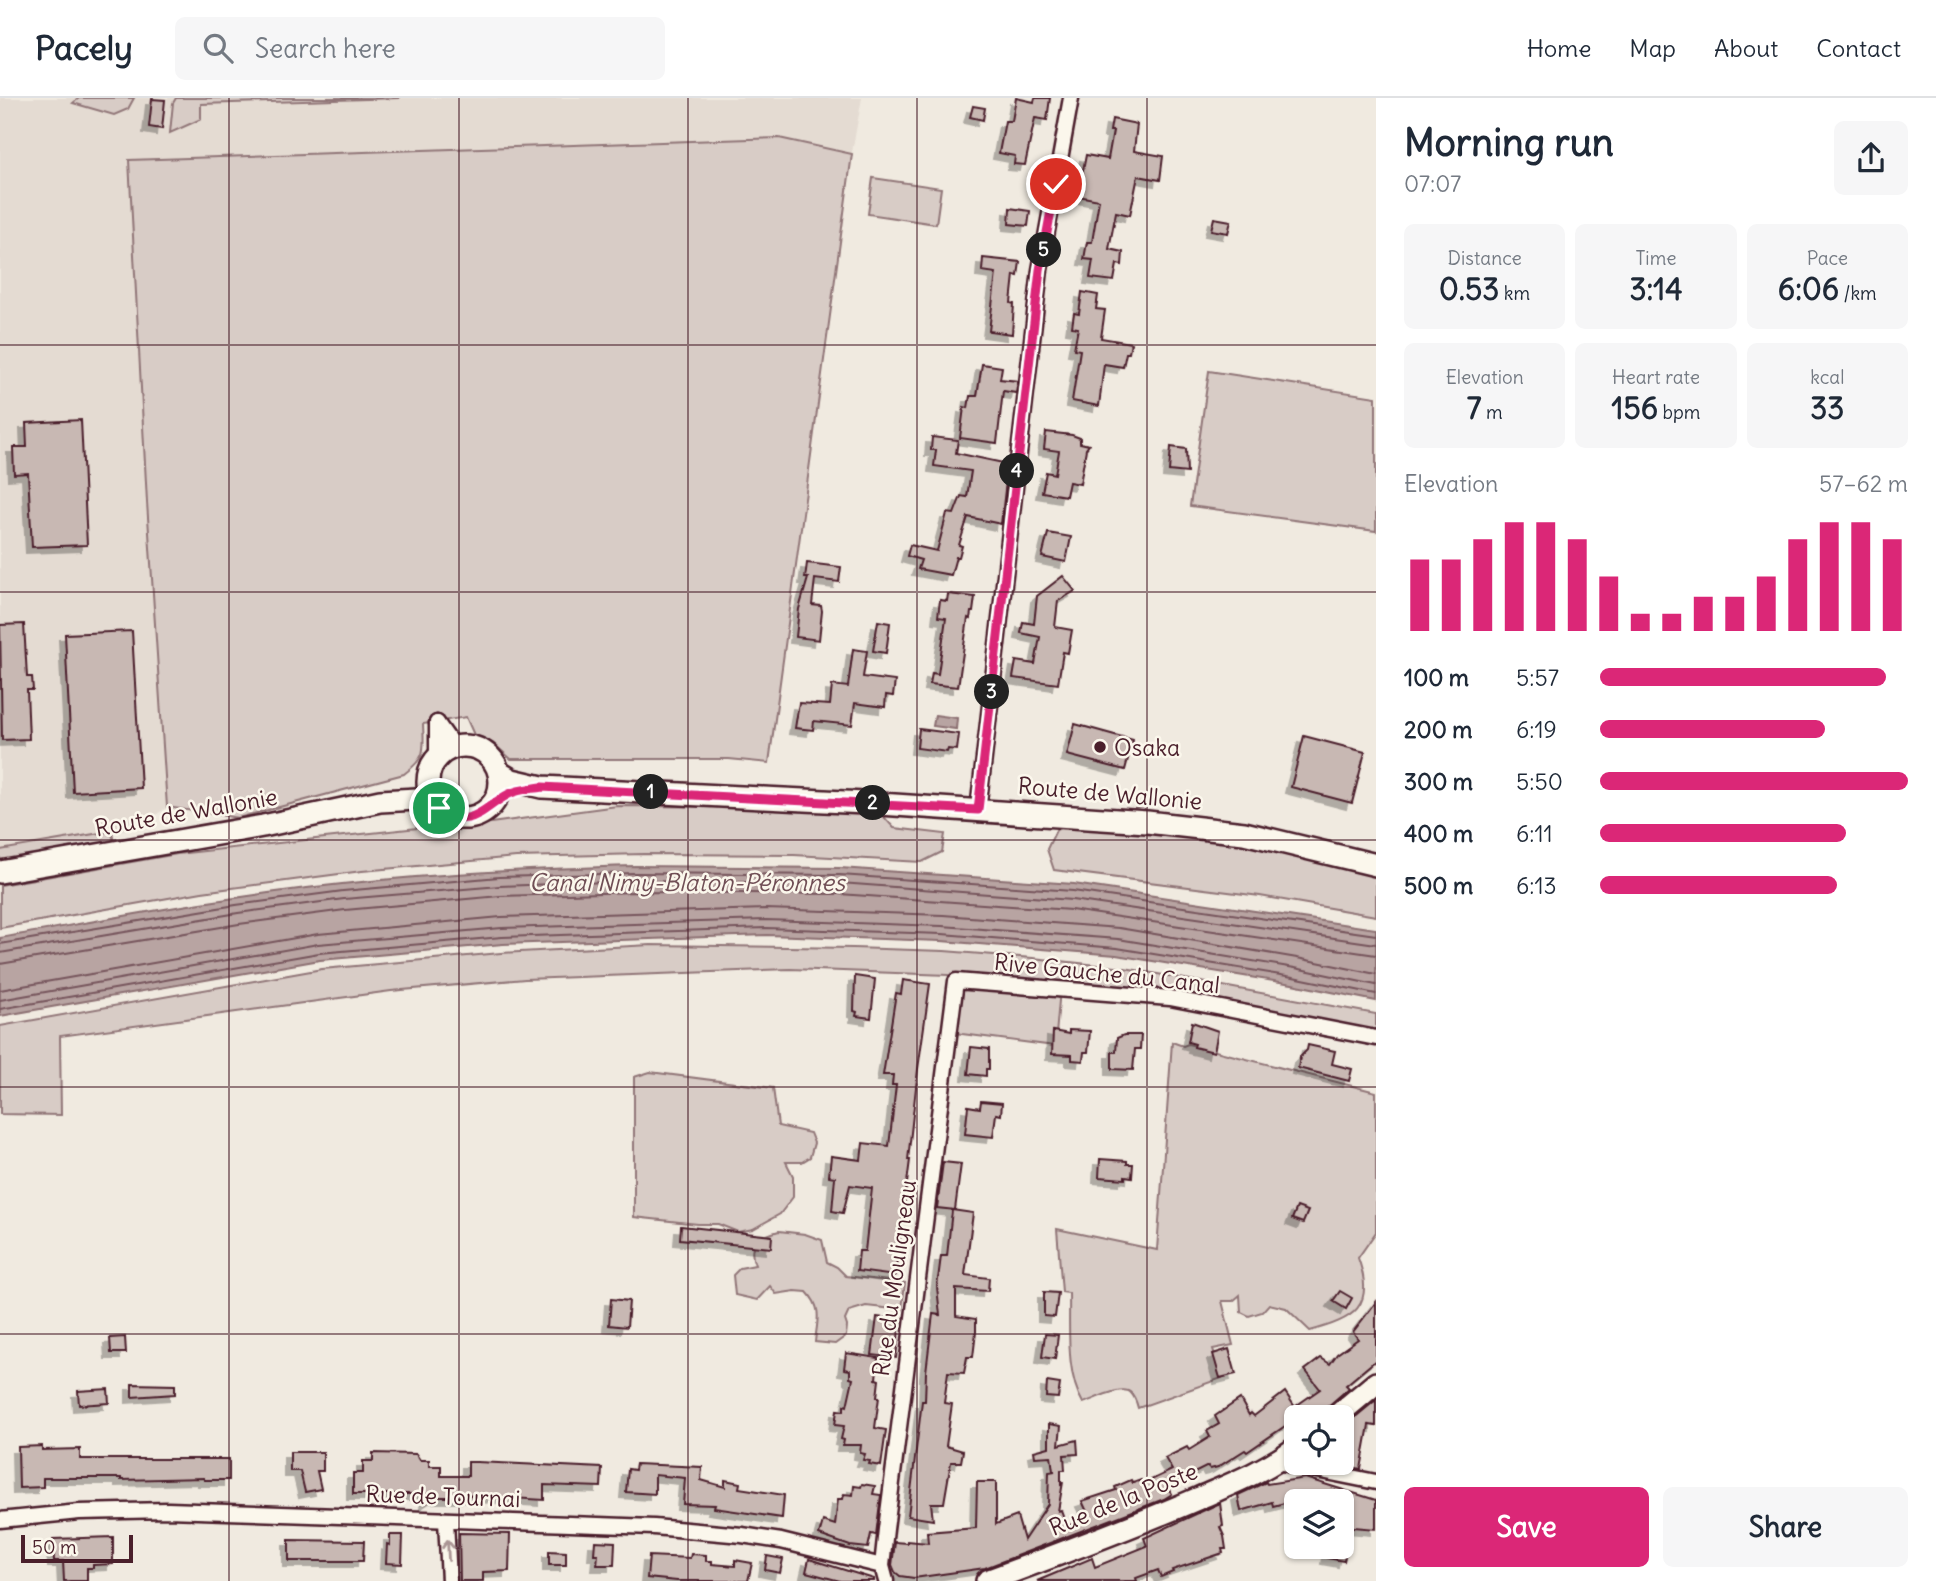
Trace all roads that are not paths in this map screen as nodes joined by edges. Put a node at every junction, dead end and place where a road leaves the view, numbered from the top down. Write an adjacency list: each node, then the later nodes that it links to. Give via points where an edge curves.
1 (1071, 98): 8 (street, via 1040,270)
2 (441, 757): 3 (main road, via 466,746 477,748 495,763); 5 (main road, via 414,784); 7 (main road, via 428,785)
3 (499, 773): 4 (main road); 6 (main road)
4 (542, 787): 6 (main road, via 513,792); 8 (main road, Route de Wallonie)
5 (380, 801): 7 (main road, via 417,799); 10 (main road, Route de Wallonie)
6 (492, 806): 7 (main road, via 472,818)
7 (441, 810)
8 (978, 810): 9 (main road, Route de Wallonie, via 1212,828)
9 (1376, 865)
10 (0, 872)
11 (956, 981): 12 (street, Rive Gauche du Canal, via 1170,998); 20 (street, Rue du Mouligneau)
12 (1376, 1038)
13 (1376, 1383): 14 (main road)
14 (1350, 1405)
15 (1284, 1457): 16 (main road, Rue de la Poste)
16 (1277, 1462): 17 (street); 22 (main road, Rue de la Poste, via 1128,1528)
17 (1376, 1482)
18 (0, 1520): 19 (street, Rue de Tournai, via 168,1510)
19 (446, 1520): 20 (street, Rue de Tournai, via 698,1530 781,1541); 21 (street, one-way to 19)
20 (884, 1574)
21 (449, 1581)
22 (987, 1581)

